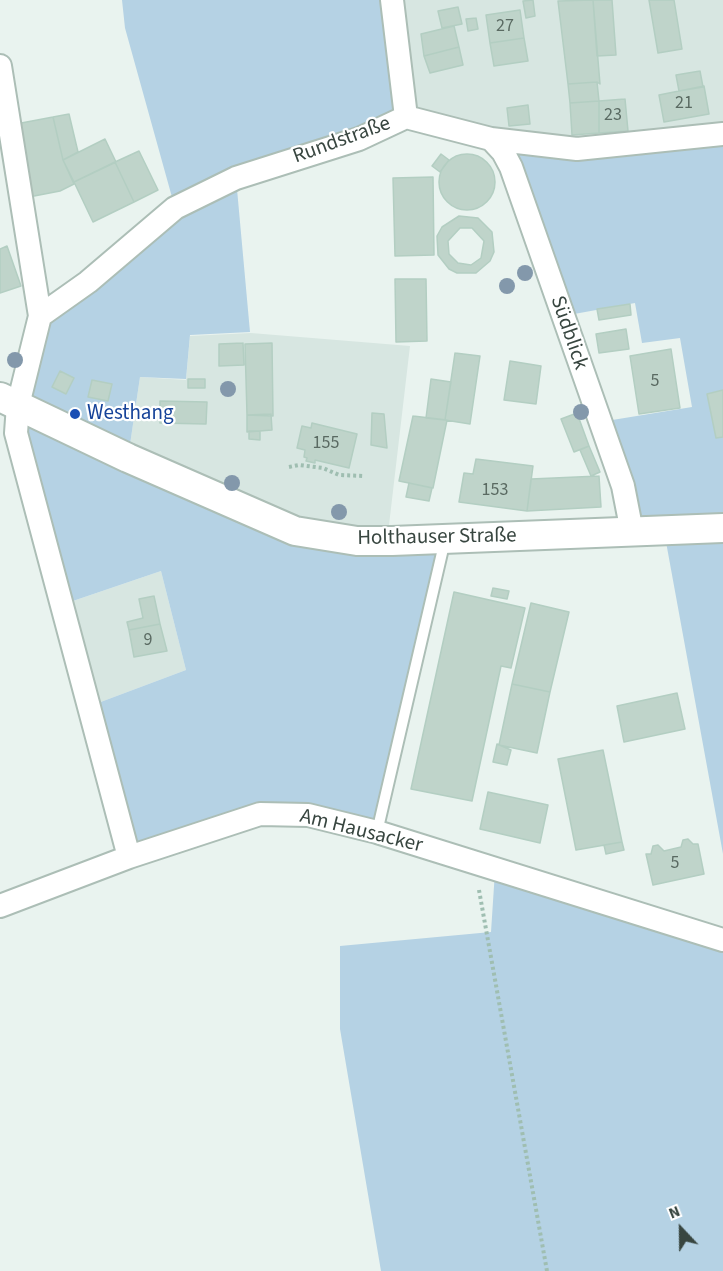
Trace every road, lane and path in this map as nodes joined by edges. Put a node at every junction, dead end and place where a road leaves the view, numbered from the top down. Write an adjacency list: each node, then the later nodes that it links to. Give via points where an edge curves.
1 (392, 0): 3 (street)
2 (0, 66): 6 (street)
3 (406, 117): 5 (street, Rundstraße); 6 (street, Rundstraße, via 359,139 236,177 175,208 88,282)
4 (723, 134): 5 (street, Rundstraße, via 577,149)
5 (490, 139): 11 (street, Südblick, via 511,166 623,486)
6 (40, 316): 7 (street)
7 (9, 401): 12 (street, Holthauser Straße, via 295,531 357,541); 14 (street)
8 (289, 467): 9 (path, via 299,465 339,475)
9 (364, 476)
10 (723, 528): 11 (street, Holthauser Straße)
11 (632, 532): 12 (street, Holthauser Straße)
12 (445, 539): 13 (lane)
13 (377, 832): 14 (street, Am Hausacker, via 308,815 260,814); 17 (street, Am Hausacker)
14 (129, 857): 16 (street, Am Hausacker)
15 (479, 890): 18 (path)
16 (0, 906)
17 (723, 940)
18 (547, 1271)

